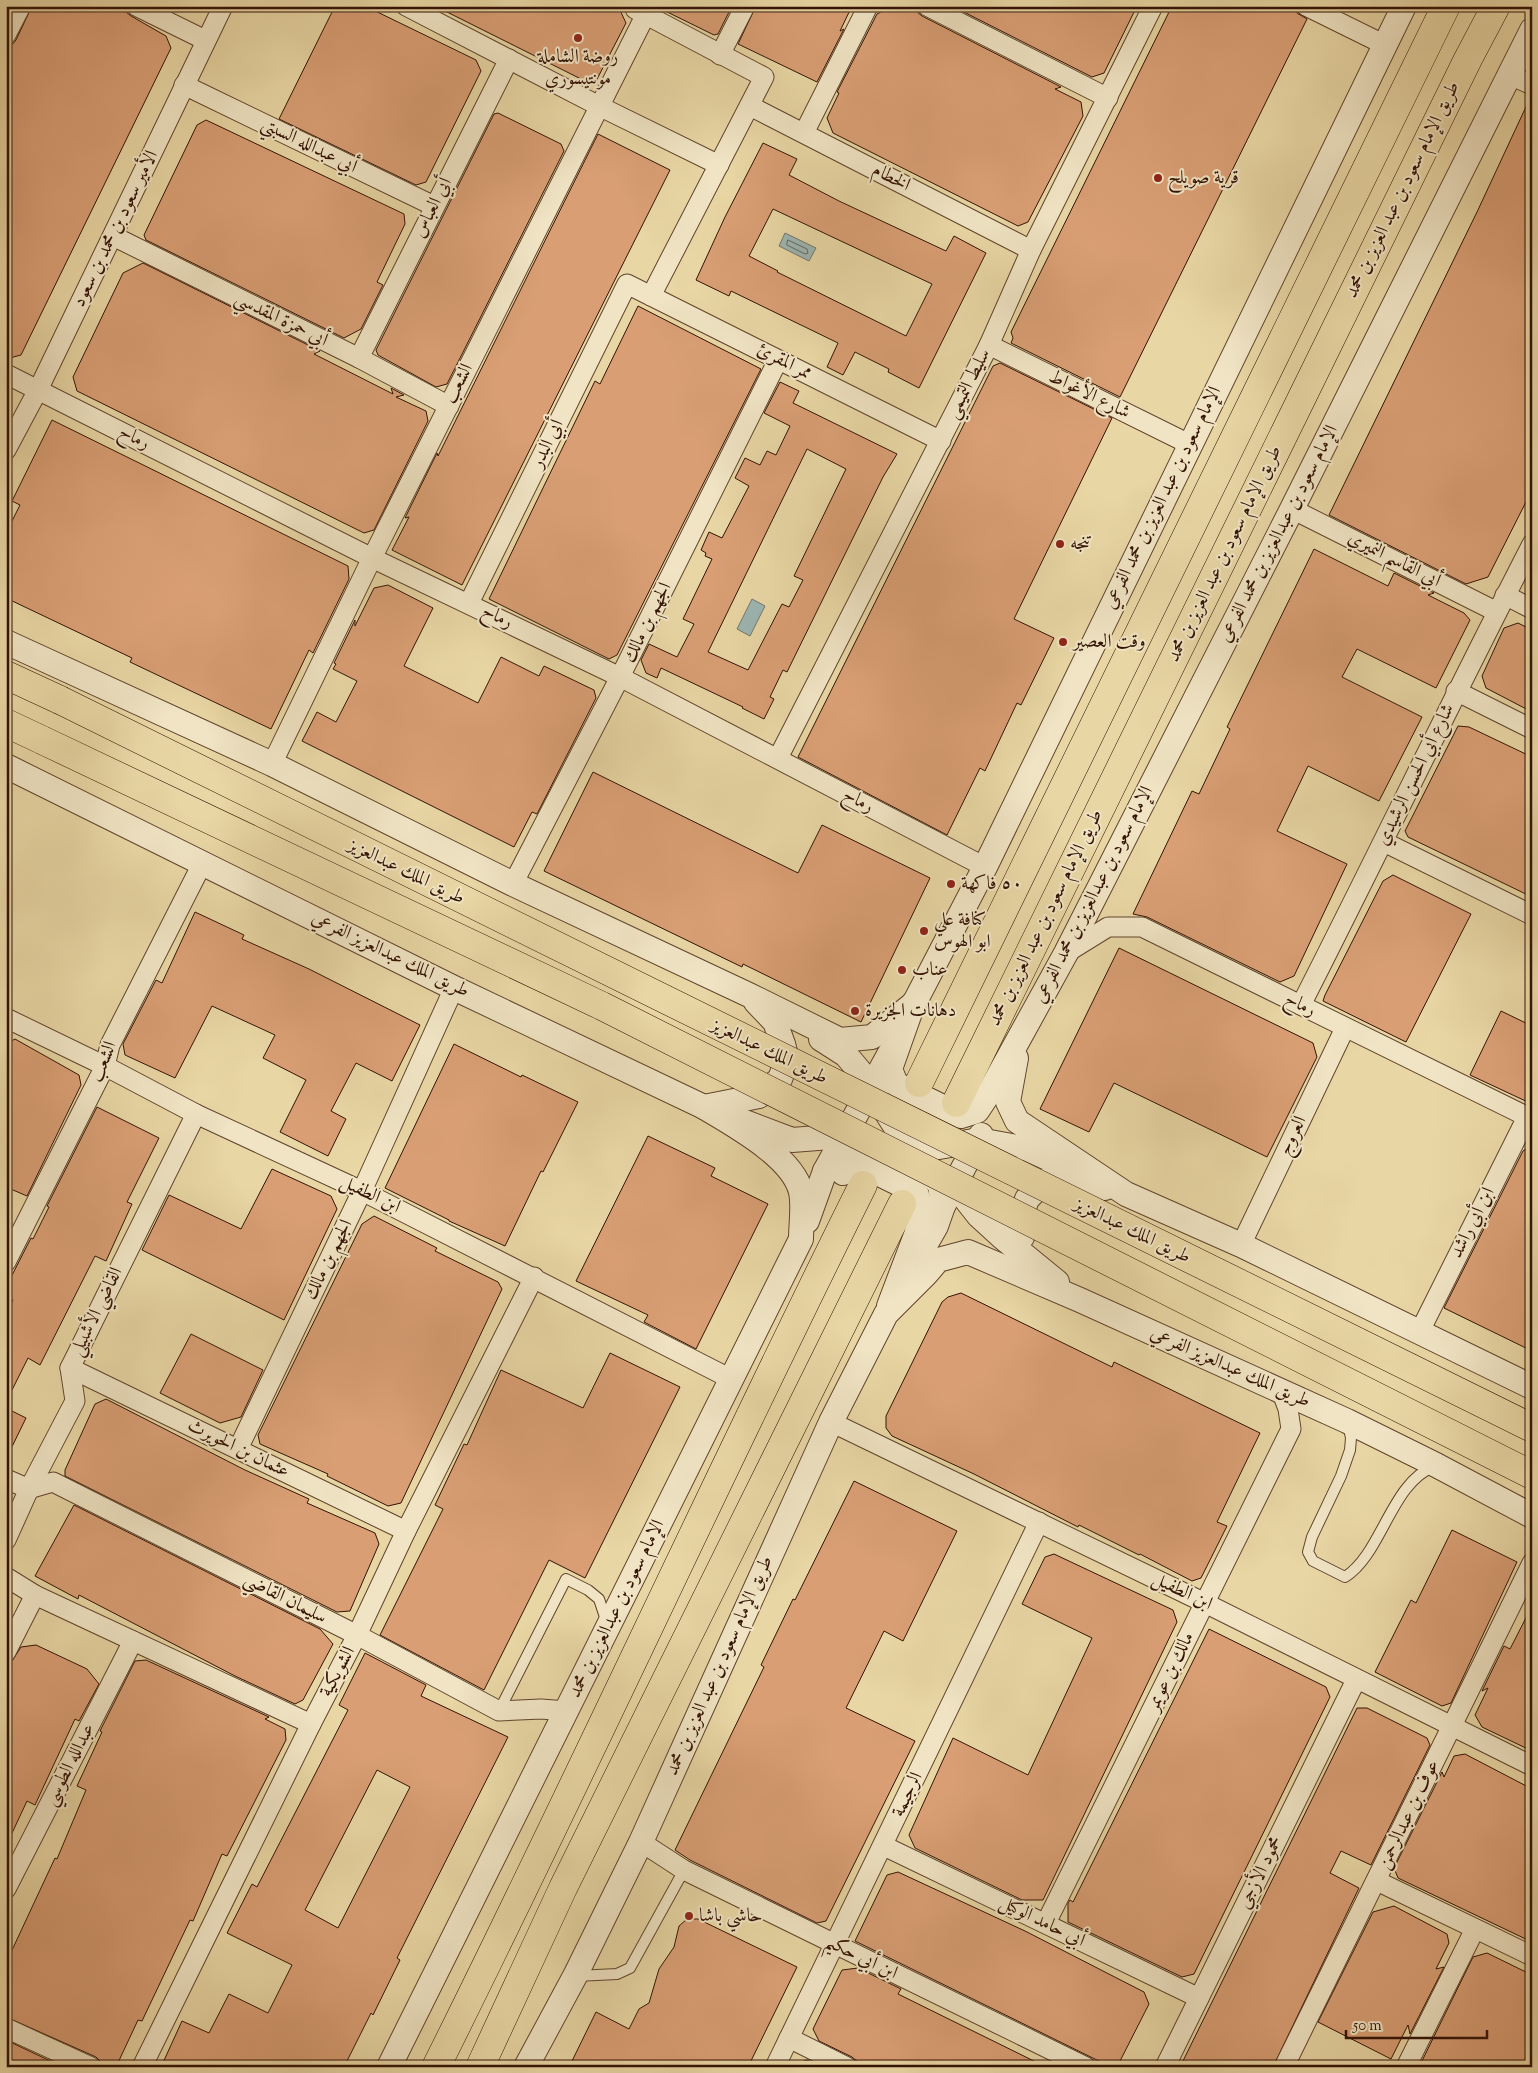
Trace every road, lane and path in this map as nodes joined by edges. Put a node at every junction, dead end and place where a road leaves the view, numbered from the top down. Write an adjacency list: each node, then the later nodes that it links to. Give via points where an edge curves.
1 (21, 6): 16 (street)
2 (136, 6): 17 (street)
3 (223, 6): 17 (street, الأمير سعود بن محمد بن سعود)
4 (406, 6): 20 (street)
5 (745, 6): 19 (street)
6 (868, 6): 28 (street)
7 (927, 6): 25 (street)
8 (1153, 6): 25 (street, سليط التميمي)
9 (1306, 6): 18 (street)
10 (1404, 6): 18 (street, الإمام سعود بن عبد العزيز بن محمد الفرعي)
11 (1429, 6): 24 (main road, via 1402,68)
12 (1446, 6): 24 (main road)
13 (1496, 6): 75 (main road, طريق الإمام سعود بن عبد العزيز بن محمد)
14 (639, 9): 19 (street); 27 (street, الشعب)
15 (1532, 30): 21 (street, الإمام سعود بن عبدالعزيز بن محمد الفرعي)
16 (6, 35)
17 (205, 40): 22 (street, الأمير سعود بن محمد بن سعود)
18 (1384, 45): 42 (street, الإمام سعود بن عبد العزيز بن محمد الفرعي)
19 (720, 55): 26 (street, via 764,77)
20 (509, 59): 27 (street); 30 (street, أبي العباس)
21 (1510, 74): 23 (street); 44 (street, الإمام سعود بن عبدالعزيز بن محمد الفرعي)
22 (184, 85): 30 (street, أبي عبدالله السبتي); 31 (street, الأمير سعود بن محمد بن سعود)
23 (1532, 85)
24 (1404, 92): 74 (main road)
25 (1108, 98): 32 (street, سليط التميمي)
26 (750, 106): 28 (street, الخطام); 29 (street)
27 (601, 107): 29 (street); 40 (street, الشعب)
28 (804, 133): 32 (street, الخطام)
29 (719, 166): 34 (street)
30 (434, 206): 36 (street, أبي العباس)
31 (113, 236): 36 (street, أبي حمزة المقدسي); 39 (street, الأمير سعود بن محمد بن سعود)
32 (1032, 250): 35 (street, سليط التميمي)
33 (627, 284): 34 (street, ممر المقرئ); 47 (street, أبي البدر)
34 (651, 296): 37 (street, ممر المقرئ)
35 (989, 345): 41 (street, سليط التميمي); 42 (street, شارع الأغواط)
36 (359, 358): 40 (street, أبي حمزة المقدسي)
37 (778, 360): 41 (street, ممر المقرئ); 52 (street, الجهم بن مالك)
38 (6, 374): 39 (street, رماح)
39 (38, 390): 43 (street, الأمير سعود بن محمد بن سعود); 46 (street, رماح)
40 (449, 406): 46 (street, الشعب)
41 (941, 441): 56 (street, سليط التميمي)
42 (1190, 444): 61 (street, الإمام سعود بن عبد العزيز بن محمد الفرعي)
43 (6, 450)
44 (1292, 509): 48 (street, أبي القاسم النميري); 64 (street, الإمام سعود بن عبدالعزيز بن محمد الفرعي)
45 (1532, 544): 48 (street, شارع أبي الحسن الرشيدي)
46 (372, 558): 47 (street, رماح); 57 (street, الشعب)
47 (468, 603): 52 (street, رماح)
48 (1501, 604): 49 (street, أبي القاسم النميري); 53 (street, شارع أبي الحسن الرشيدي)
49 (1532, 609)
50 (6, 642): 57 (street)
51 (6, 674): 107 (main road, طريق الملك عبدالعزيز, bridge)
52 (620, 678): 56 (street, رماح); 62 (street, الجهم بن مالك)
53 (1456, 691): 55 (street); 59 (street, شارع أبي الحسن الرشيدي)
54 (6, 723): 110 (main road, طريق الملك عبدالعزيز, bridge, via 611,1011)
55 (1532, 729)
56 (778, 758): 61 (street, رماح)
57 (272, 764): 62 (street)
58 (6, 766): 60 (street, طريق الملك عبدالعزيز الفرعي)
59 (1384, 842): 63 (street); 68 (street, شارع أبي الحسن الرشيدي)
60 (203, 862): 65 (street, طريق الملك عبدالعزيز الفرعي); 72 (street, الشعب, via 110,1045)
61 (985, 867): 67 (street, الإمام سعود بن عبد العزيز بن محمد الفرعي)
62 (514, 884): 66 (street)
63 (1532, 916)
64 (1066, 953): 68 (street, رماح, via 1108,927 1142,927); 71 (street, الإمام سعود بن عبدالعزيز بن محمد الفرعي)
65 (454, 988): 76 (street, طريق الملك عبدالعزيز الفرعي); 87 (street, الجهم بن مالك)
66 (749, 995): 67 (street, via 840,1040 872,1037); 73 (street, via 846,1055); 76 (street, via 775,1022 787,1060 783,1072 780,1079 759,1096)
67 (914, 1004): 71 (street, via 890,1069 896,1084 961,1116 977,1111); 73 (street)
68 (1301, 1005): 70 (street, رماح)
69 (6, 1018): 72 (street, ابن الطفيل)
70 (1345, 1028): 79 (street, رماح); 92 (street, العروج)
71 (1021, 1037): 77 (street); 88 (street, via 1008,1102 1017,1121)
72 (105, 1066): 78 (street, ابن الطفيل); 93 (street, الشعب)
73 (876, 1078): 80 (street); 82 (street, via 891,1098)
74 (919, 1083)
75 (956, 1103)
76 (704, 1107): 80 (street, via 792,1140); 83 (street, طريق الملك عبدالعزيز الفرعي)
77 (994, 1111): 81 (street); 82 (street, via 977,1126)
78 (196, 1114): 87 (street, ابن الطفيل); 99 (street, القاضي الأشبيلي)
79 (1529, 1118): 98 (street, ابن أبي راشد)
80 (844, 1136): 82 (street); 84 (street)
81 (979, 1140): 82 (street); 85 (street); 88 (street, via 1028,1149)
82 (914, 1147): 84 (street, via 846,1155); 85 (street); 90 (street, via 940,1186)
83 (770, 1152): 91 (street, الإمام سعود بن عبدالعزيز بن محمد, via 794,1174 801,1193)
84 (825, 1171): 91 (street)
85 (954, 1184): 90 (street); 96 (street, via 978,1216)
86 (863, 1185): 139 (main road, الإمام سعود بن عبدالعزيز بن محمد)
87 (362, 1191): 95 (street, ابن الطفيل); 108 (street, الجهم بن مالك)
88 (1126, 1194): 92 (street); 96 (street, via 1063,1176 1045,1181 1027,1199 1022,1214 1023,1242)
89 (902, 1204): 150 (main road, via 563,1888)
90 (943, 1206): 97 (street, via 936,1226)
91 (800, 1239): 97 (street, via 838,1176 849,1168 862,1165 916,1192 922,1211); 100 (street, الإمام سعود بن عبدالعزيز بن محمد)
92 (1242, 1245): 98 (street)
93 (6, 1262)
94 (926, 1274): 96 (street, طريق الملك عبدالعزيز الفرعي, via 938,1260 968,1252); 97 (street, طريق الإمام سعود بن عبد العزيز بن محمد)
95 (534, 1277): 100 (street, ابن الطفيل); 115 (street, الشويكية)
96 (1080, 1300): 102 (street, طريق الملك عبدالعزيز الفرعي)
97 (886, 1314): 105 (street, طريق الإمام سعود بن عبد العزيز بن محمد)
98 (1420, 1331): 101 (street)
99 (70, 1368): 108 (street, عثمان بن الحويرث); 112 (street, القاضي الأشبيلي, via 75,1401)
100 (731, 1379): 121 (street, الإمام سعود بن عبدالعزيز بن محمد)
101 (1532, 1387)
102 (1281, 1390): 103 (street, طريق الملك عبدالعزيز الفرعي); 106 (street)
103 (1316, 1407): 104 (street, طريق الملك عبدالعزيز الفرعي); 106 (street, مالك بن عويمر, via 1310,1408)
104 (1347, 1421): 109 (street, طريق الملك عبدالعزيز الفرعي); 109 (lane, via 1350,1450 1308,1552 1313,1561 1345,1577 1357,1569 1409,1486 1427,1468)
105 (831, 1422): 114 (street, ابن الطفيل); 131 (street, طريق الإمام سعود بن عبد العزيز بن محمد)
106 (1290, 1428): 120 (street, مالك بن عويمر)
107 (1532, 1428)
108 (238, 1449): 115 (street, عثمان بن الحويرث)
109 (1436, 1465): 113 (street, طريق الملك عبدالعزيز الفرعي)
110 (1532, 1475)
111 (6, 1479): 112 (street)
112 (29, 1490): 116 (street, القاضي الأشبيلي); 122 (street, سليمان القاضي, via 53,1482)
113 (1532, 1516)
114 (1040, 1522): 120 (street, ابن الطفيل); 132 (street, الرجيمة)
115 (406, 1531): 122 (street, الشويكية)
116 (6, 1540)
117 (1532, 1563): 129 (street, عوف بن عبدالرحمن)
118 (6, 1577): 119 (street)
119 (35, 1595): 123 (street); 124 (street)
120 (1205, 1603): 125 (street, ابن الطفيل); 136 (street, مالك بن عويمر)
121 (609, 1626): 126 (lane, via 599,1599 566,1579); 127 (street, الإمام سعود بن عبدالعزيز بن محمد)
122 (357, 1636): 126 (street, سليمان القاضي); 128 (street, الشويكية)
123 (133, 1641): 128 (street); 135 (street, عبدالله الطوسي)
124 (6, 1652)
125 (1356, 1680): 129 (street, ابن الطفيل); 142 (street, محمود الأزجي)
126 (499, 1711): 127 (street, سليمان القاضي)
127 (567, 1711): 147 (street, الإمام سعود بن عبدالعزيز بن محمد)
128 (310, 1724): 146 (street, الشويكية)
129 (1452, 1727): 130 (street, ابن الطفيل); 134 (street, عوف بن عبدالرحمن)
130 (1532, 1766)
131 (640, 1842): 133 (street, ابن أبي حكيم); 141 (street, طريق الإمام سعود بن عبد العزيز بن محمد)
132 (884, 1846): 136 (street, أبي حامد الوكيل); 138 (street, الرجيمة)
133 (684, 1870): 138 (street, ابن أبي حكيم); 141 (lane, via 630,1968 617,1974)
134 (1376, 1881): 137 (street); 156 (street, عوف بن عبدالرحمن)
135 (6, 1889)
136 (1046, 1923): 142 (street, أبي حامد الوكيل)
137 (1475, 1929): 140 (street); 157 (street)
138 (834, 1945): 144 (street, الرجيمة); 154 (street, ابن أبي حكيم)
139 (492, 1954): 148 (street); 149 (main road, الإمام سعود بن عبدالعزيز بن محمد)
140 (1532, 1956)
141 (575, 1976): 151 (street, طريق الإمام سعود بن عبد العزيز بن محمد)
142 (1200, 1998): 155 (street, محمود الأزجي)
143 (6, 2028): 145 (street)
144 (789, 2038): 152 (street, الرجيمة); 153 (street)
145 (91, 2067)
146 (142, 2067)
147 (389, 2067)
148 (423, 2067)
149 (436, 2067)
150 (480, 2067)
151 (526, 2067)
152 (775, 2067)
153 (847, 2067)
154 (1086, 2067)
155 (1165, 2067)
156 (1284, 2067)
157 (1406, 2067)

